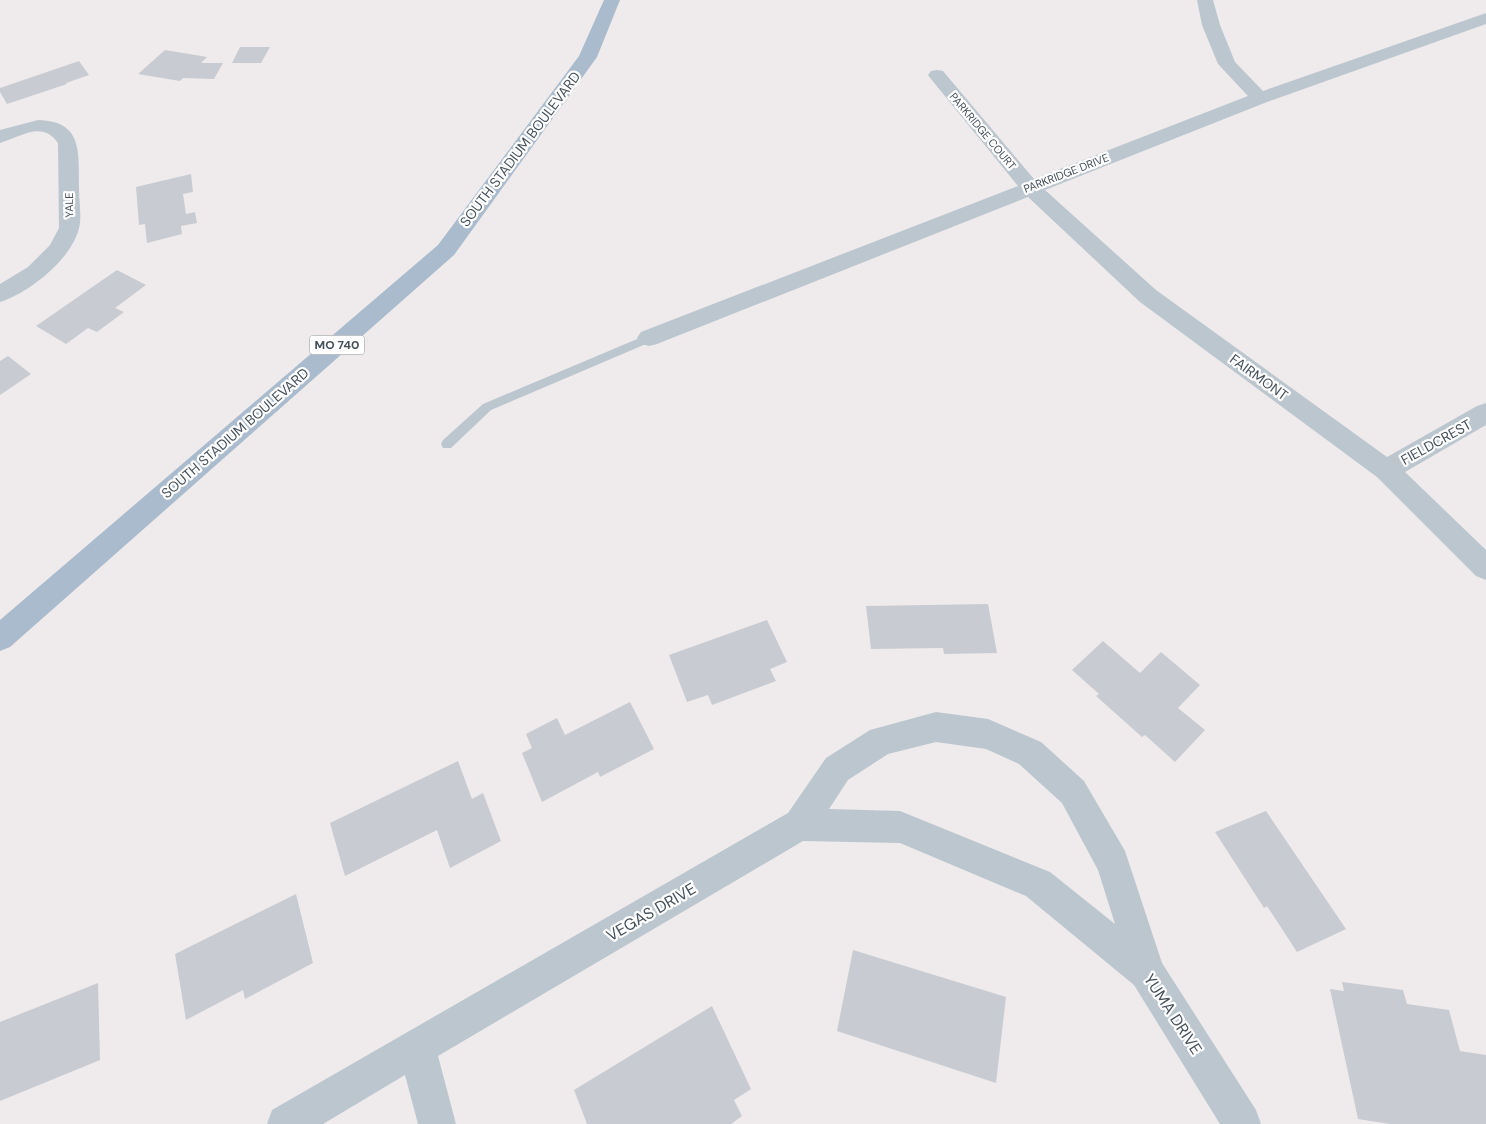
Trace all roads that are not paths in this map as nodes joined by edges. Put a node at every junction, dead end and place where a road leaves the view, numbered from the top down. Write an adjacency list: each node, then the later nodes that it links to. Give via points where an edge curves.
1 (612, 0): 14 (main road, SOUTH STADIUM BOULEVARD / MO 740, via 588,57 446,250)
2 (1205, 0): 5 (street, via 1210,25 1227,64)
3 (1486, 18): 5 (street, PARKRIDGE DRIVE)
4 (937, 75): 7 (street, PARKRIDGE COURT)
5 (1260, 98): 7 (street, PARKRIDGE DRIVE)
6 (0, 137): 8 (street, YALE, via 48,124 57,128 68,143 69,228 58,249 36,272)
7 (1030, 187): 9 (street, PARKRIDGE DRIVE); 12 (street, FAIRMONT, via 1148,296)
8 (0, 294)
9 (649, 338): 11 (lane, via 487,406)
10 (1486, 413): 12 (street, FIELDCREST)
11 (447, 444)
12 (1386, 470): 13 (street, FAIRMONT)
13 (1486, 568)
14 (0, 638)
15 (800, 825): 16 (street, YUMA DRIVE, via 900,827 1038,884); 16 (street, via 837,770 881,741 936,727 988,734 1030,754 1072,792 1113,863); 17 (street, VEGAS DRIVE)
16 (1147, 972): 20 (street, YUMA DRIVE)
17 (417, 1048): 18 (street, VEGAS DRIVE); 19 (street)
18 (286, 1124)
19 (437, 1124)
20 (1242, 1124)

